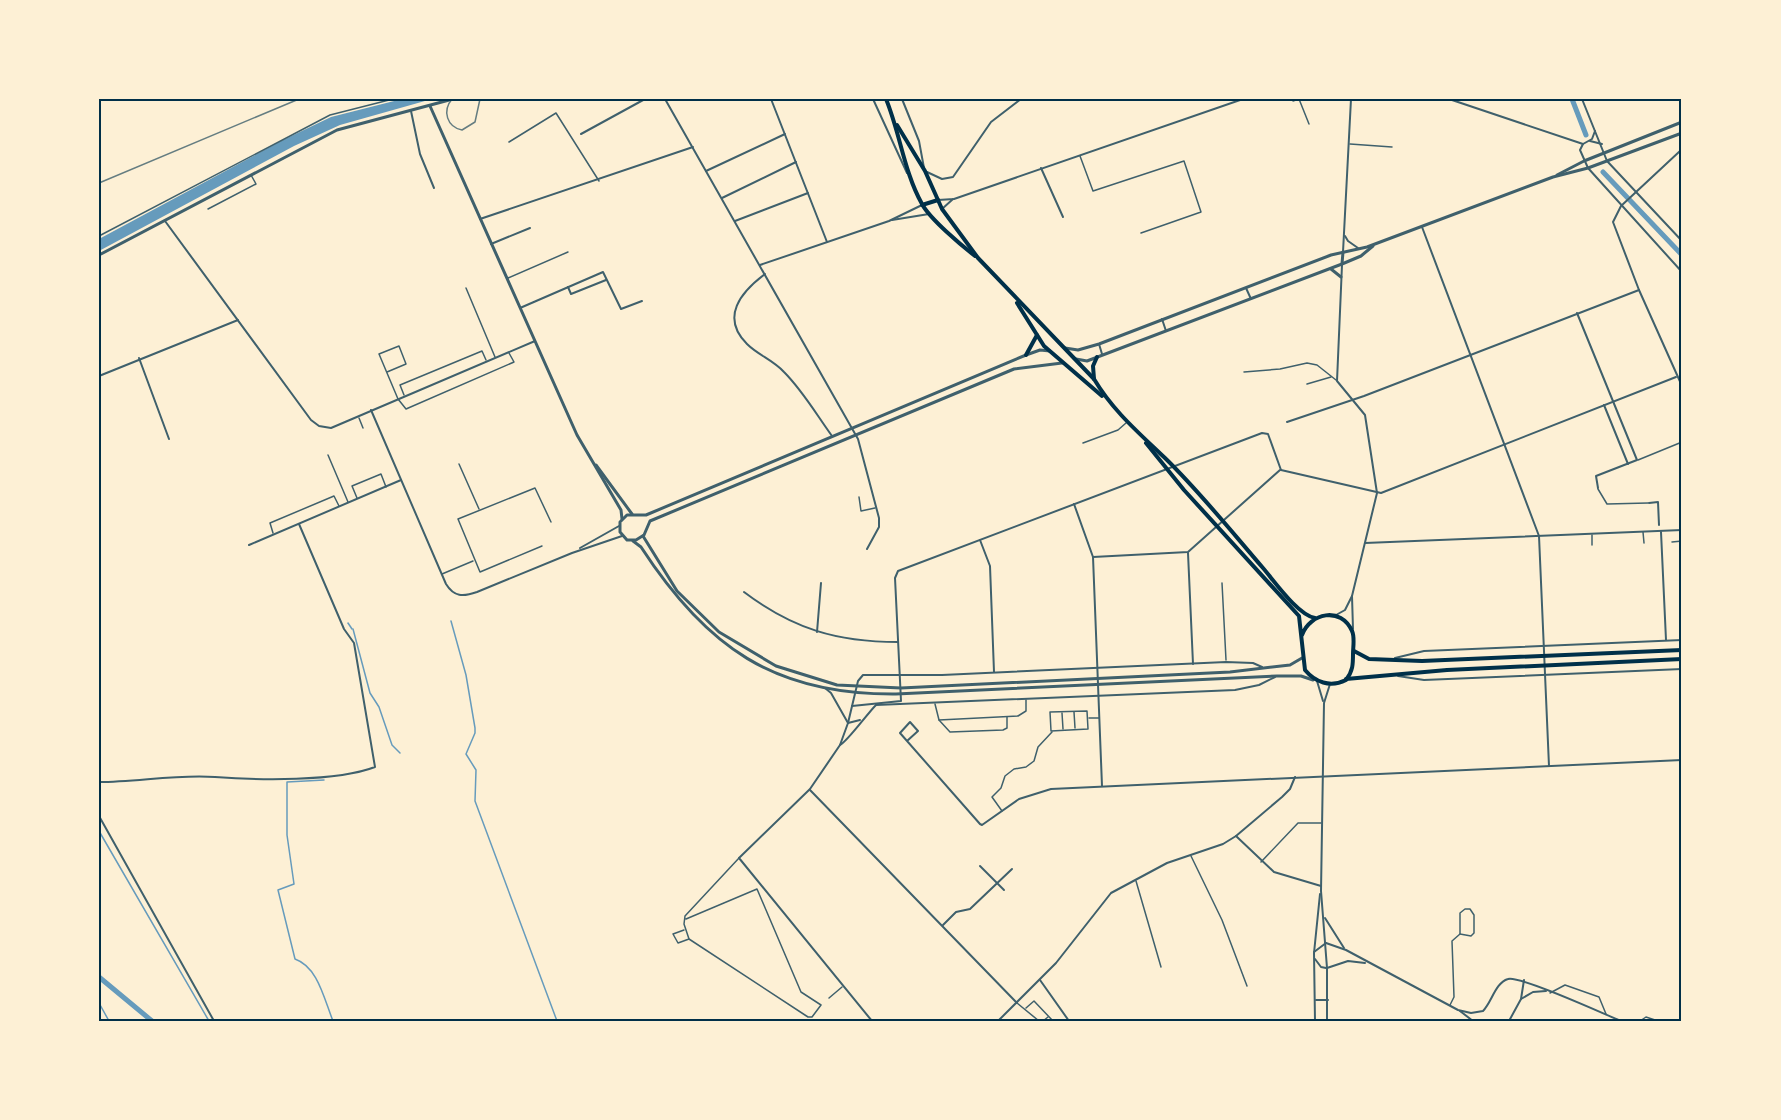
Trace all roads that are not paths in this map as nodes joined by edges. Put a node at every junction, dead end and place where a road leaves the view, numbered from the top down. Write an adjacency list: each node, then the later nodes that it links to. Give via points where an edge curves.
1 (393, 99): 65 (street, via 330,115)
2 (453, 99): 15 (street)
3 (645, 99): 22 (street)
4 (665, 99): 29 (street)
5 (771, 99): 23 (street)
6 (873, 99): 43 (street)
7 (886, 99): 19 (main road)
8 (902, 99): 40 (street, via 919,141)
9 (1021, 99): 40 (street, via 991,122 956,175 942,179)
10 (1243, 99): 33 (street)
11 (1292, 99): 18 (street, via 1299,99)
12 (1351, 99): 26 (street)
13 (1449, 99): 27 (street)
14 (1582, 99): 20 (street)
15 (430, 106): 16 (street); 57 (street)
16 (411, 110): 41 (street, via 337,130); 45 (street, via 420,154)
17 (1682, 122): 32 (street)
18 (1309, 124)
19 (897, 125): 40 (main road); 43 (main road)
20 (1595, 131): 24 (street); 28 (street)
21 (1682, 133): 35 (street)
22 (581, 134)
23 (785, 134): 36 (street); 39 (street)
24 (1589, 141): 27 (street); 28 (street)
25 (509, 142): 44 (street, via 556,113)
26 (1349, 144): 30 (street); 64 (street)
27 (1582, 144): 34 (street)
28 (1602, 144): 32 (street)
29 (693, 147): 39 (street); 44 (street)
30 (1392, 147)
31 (1681, 150): 46 (street)
32 (1603, 153): 34 (street); 35 (street)
33 (1079, 155): 37 (street); 63 (street, via 1093,191 1184,161 1201,212)
34 (1584, 161): 38 (street); 42 (street)
35 (1607, 161): 38 (street); 46 (street)
36 (796, 162): 47 (street); 48 (street)
37 (1041, 168): 49 (street); 56 (street)
38 (1588, 168): 42 (street); 52 (street)
39 (706, 171): 48 (street)
40 (925, 171): 50 (main road)
41 (251, 174): 53 (street, via 256,184); 58 (street)
42 (1552, 177): 61 (street)
43 (910, 178): 51 (main road)
44 (599, 181): 57 (street)
45 (434, 188)
46 (1636, 191): 52 (street); 66 (street)
47 (808, 192): 59 (street); 67 (street)
48 (722, 198): 59 (street)
49 (953, 199): 50 (street); 54 (street)
50 (938, 200): 51 (main road); 54 (main road)
51 (922, 205): 55 (main road); 60 (street)
52 (1622, 205): 78 (street); 86 (street, via 1613,222)
53 (208, 209)
54 (942, 209): 55 (main road); 74 (main road)
55 (929, 214): 60 (street); 74 (main road)
56 (1063, 217)
57 (480, 219): 68 (street)
58 (165, 220): 73 (street); 93 (street)
59 (735, 221): 76 (street)
60 (889, 221): 67 (street)
61 (1422, 227): 69 (street); 102 (street)
62 (530, 228): 68 (street)
63 (1140, 233)
64 (1344, 234): 70 (street, via 1354,247); 72 (street)
65 (99, 236)
66 (1682, 241)
67 (827, 242): 76 (street)
68 (491, 244): 81 (street)
69 (1375, 244): 70 (street); 75 (street, via 1361,256)
70 (1367, 247): 72 (street)
71 (568, 252): 81 (street)
72 (1343, 252): 75 (street); 85 (street)
73 (99, 255)
74 (978, 258): 87 (main road)
75 (1342, 264): 77 (street); 80 (street)
76 (760, 265): 79 (street)
77 (1330, 268): 80 (street); 88 (street)
78 (1682, 272)
79 (765, 274): 129 (street); 132 (street, via 740,297 735,311 737,327 746,343 777,363 795,383)
80 (1341, 277): 116 (street)
81 (507, 278): 90 (street)
82 (606, 280): 83 (street, via 571,294); 83 (street, via 603,272); 89 (street, via 621,309)
83 (568, 287): 90 (street)
84 (466, 288): 106 (street)
85 (1246, 288): 88 (street); 92 (street)
86 (1639, 290): 91 (street); 114 (street)
87 (1014, 297): 95 (main road); 98 (main road)
88 (1251, 299): 94 (street)
89 (642, 301)
90 (520, 308): 96 (street)
91 (1577, 313): 102 (street); 123 (street)
92 (1162, 319): 94 (street); 97 (street)
93 (238, 320): 105 (street); 126 (street, via 319,426 331,428)
94 (1166, 331): 101 (street)
95 (1038, 334): 100 (main road); 103 (main road)
96 (535, 341): 99 (street); 139 (street)
97 (1099, 344): 98 (street, via 1078,350); 101 (street)
98 (1065, 348): 100 (main road); 107 (main road)
99 (509, 352): 106 (street); 121 (street, via 514,362 406,409)
100 (1051, 352): 103 (street, via 1040,350); 109 (main road)
101 (1102, 354): 104 (street)
102 (1468, 354): 120 (street); 137 (street)
103 (1026, 355): 129 (street)
104 (1097, 357): 107 (street, via 1087,361); 115 (main road)
105 (138, 358): 112 (street); 133 (street)
106 (495, 358): 108 (street)
107 (1074, 358): 109 (main road); 115 (main road)
108 (486, 362): 119 (street); 119 (street, via 482,351 400,386)
109 (1062, 363): 122 (main road); 131 (street, via 1014,369)
110 (387, 372): 110 (street, via 379,354 399,346 406,364); 121 (street)
111 (1244, 372): 113 (street, via 1307,363 1317,364)
112 (99, 376)
113 (1332, 376): 116 (street); 117 (street)
114 (1676, 376): 118 (street); 123 (street)
115 (1094, 379): 122 (main road)
116 (1337, 381): 120 (street)
117 (1307, 384)
118 (1682, 386)
119 (405, 396): 121 (street)
120 (1353, 398): 127 (street); 149 (street, via 1365,415)
121 (398, 399): 125 (street)
122 (1106, 399): 128 (main road)
123 (1613, 402): 124 (street); 140 (street)
124 (1604, 405): 137 (street); 142 (street)
125 (371, 410): 126 (street); 146 (street)
126 (358, 416): 130 (street)
127 (1287, 422)
128 (1127, 423): 134 (main road); 136 (street)
129 (852, 427): 131 (street); 132 (street)
130 (363, 428)
131 (855, 435): 156 (street); 166 (street, via 654,519)
132 (832, 436): 159 (street)
133 (169, 439)
134 (1144, 440): 143 (main road); 144 (main road)
135 (1682, 442): 140 (street)
136 (1083, 443)
137 (1504, 445): 149 (street); 175 (street)
138 (328, 455): 152 (street)
139 (591, 459): 158 (street); 160 (street, via 621,510)
140 (1637, 460): 142 (street)
141 (459, 464): 157 (street)
142 (1628, 464): 148 (street, via 1596,476)
143 (1172, 466): 144 (street); 145 (street, via 1266,432); 161 (main road)
144 (1166, 469): 154 (street); 167 (main road)
145 (1281, 470): 149 (street); 161 (street)
146 (401, 480): 147 (street); 190 (street)
147 (386, 487): 151 (street); 151 (street, via 381,474 352,486)
148 (1598, 488): 153 (street, via 1607,504)
149 (1377, 493): 180 (street)
150 (859, 497): 156 (street, via 861,511)
151 (357, 499): 152 (street)
152 (348, 503): 155 (street)
153 (1649, 503): 165 (street, via 1658,502)
154 (1074, 504): 176 (street); 188 (street)
155 (339, 507): 163 (street); 171 (street, via 334,496 270,523)
156 (876, 508): 185 (street, via 879,527)
157 (479, 510): 162 (street, via 535,488); 189 (street, via 458,519)
158 (632, 514): 159 (street); 160 (street)
159 (640, 516): 166 (street)
160 (622, 519): 164 (street)
161 (1222, 521): 167 (street); 196 (main road, via 1302,612)
162 (551, 522)
163 (299, 524): 171 (street); 254 (street, via 344,629 354,643 376,766 271,780 215,777)
164 (619, 525): 173 (street); 187 (street)
165 (1659, 525): 169 (street)
166 (646, 526): 174 (street)
167 (1217, 526): 186 (street); 199 (main road, via 1299,616)
168 (1682, 530): 169 (street)
169 (1660, 531): 170 (street); 200 (street)
170 (1643, 532): 172 (street); 181 (street)
171 (274, 534): 182 (street)
172 (1592, 534): 175 (street); 183 (street)
173 (622, 536): 177 (street); 187 (street)
174 (643, 536): 177 (street); 227 (street, via 677,591 731,641 789,672)
175 (1539, 536): 180 (street); 203 (street)
176 (980, 540): 202 (street, via 897,572); 216 (street, via 990,566)
177 (633, 541): 226 (street, via 677,600 718,638 769,670)
178 (1682, 541): 179 (street)
179 (1671, 542)
180 (1365, 543): 194 (street)
181 (1644, 543)
182 (249, 545)
183 (1592, 545)
184 (542, 546): 189 (street, via 481,572)
185 (867, 549)
186 (1188, 552): 188 (street); 211 (street)
187 (572, 553): 190 (street, via 458,596)
188 (1093, 557): 214 (street)
189 (474, 561): 190 (street)
190 (442, 574)
191 (821, 583): 197 (street)
192 (1222, 583): 210 (street)
193 (744, 592): 197 (street, via 776,614)
194 (1352, 596): 195 (street, via 1344,610); 198 (street)
195 (1333, 615): 196 (main road); 198 (main road, via 1344,620)
196 (1315, 618): 199 (main road)
197 (817, 632): 202 (street, via 849,641)
198 (1353, 632): 204 (main road)
199 (1302, 634): 207 (main road)
200 (1666, 640): 201 (street); 203 (street)
201 (1682, 640)
202 (898, 642): 219 (street)
203 (1544, 647): 206 (street); 209 (street, via 1424,651)
204 (1353, 650): 209 (main road, via 1369,659); 223 (main road, via 1353,667)
205 (1682, 650): 206 (main road)
206 (1544, 657): 209 (main road); 212 (street)
207 (1302, 658): 213 (street, via 1290,665); 222 (main road, via 1305,670)
208 (1682, 659): 212 (main road)
209 (1388, 660)
210 (1226, 662): 211 (street); 213 (street)
211 (1193, 664): 214 (street)
212 (1545, 665): 217 (main road); 218 (street)
213 (1262, 667): 221 (street)
214 (1098, 669): 216 (street); 221 (street)
215 (1682, 669): 218 (street)
216 (994, 672): 219 (street)
217 (1392, 675): 218 (street, via 1424,680); 223 (main road)
218 (1545, 675): 251 (street)
219 (900, 676): 227 (street, via 863,675); 228 (street)
220 (1277, 676): 222 (street, via 1298,675); 224 (street); 231 (street, via 1235,690)
221 (1098, 678): 224 (street); 228 (street)
222 (1315, 680): 225 (main road); 233 (street)
223 (1346, 680): 225 (main road)
224 (1098, 684): 230 (street); 231 (street)
225 (1330, 684): 233 (street)
226 (822, 687): 229 (street); 244 (street, via 831,693)
227 (856, 687): 228 (street); 229 (street)
228 (901, 688): 230 (street)
229 (855, 693): 230 (street); 236 (street)
230 (902, 693): 235 (street, via 900,702)
231 (1099, 695): 232 (street); 240 (street)
232 (1026, 699): 234 (street); 239 (street, via 1024,715)
233 (1324, 703): 252 (street)
234 (935, 704): 235 (street); 243 (street)
235 (876, 705): 236 (street); 242 (street)
236 (852, 706): 244 (street)
237 (1074, 711): 238 (street); 241 (street, via 1087,711); 246 (street)
238 (1061, 712): 245 (street); 245 (street, via 1050,712 1051,731)
239 (1007, 717): 243 (street); 243 (street, via 1007,728 1003,730 950,732)
240 (1100, 717): 241 (street); 255 (street)
241 (1088, 718): 246 (street, via 1088,729)
242 (861, 720): 244 (street); 249 (street)
243 (939, 720)
244 (848, 723): 249 (street)
245 (1063, 730): 246 (street)
246 (1075, 730)
247 (1053, 732): 257 (street, via 1038,747 1034,761 1004,778 993,797)
248 (907, 741): 248 (street, via 900,731 910,722 918,730); 257 (street, via 980,824 986,824)
249 (840, 745): 256 (street)
250 (1682, 760): 251 (street)
251 (1549, 766): 252 (street)
252 (1323, 776): 253 (street); 259 (street)
253 (1295, 777): 255 (street); 260 (street, via 1290,789)
254 (99, 782)
255 (1102, 786): 257 (street, via 1043,790)
256 (810, 789): 262 (street); 273 (street)
257 (1002, 811)
258 (99, 816): 298 (street)
259 (1322, 823): 263 (street, via 1298,823); 268 (street)
260 (1236, 836): 261 (street); 263 (street)
261 (1191, 856): 266 (street, via 1167,863); 286 (street, via 1222,920)
262 (739, 858): 272 (street); 285 (street)
263 (1261, 862): 268 (street, via 1280,875)
264 (980, 866): 267 (street)
265 (1012, 869): 267 (street)
266 (1136, 880): 281 (street); 283 (street, via 1111,893)
267 (997, 883): 269 (street); 273 (street, via 970,909 956,912)
268 (1321, 886): 270 (street)
269 (1004, 890)
270 (1321, 891): 271 (street); 279 (street)
271 (1324, 916): 277 (street); 278 (street)
272 (686, 919): 274 (street); 276 (street, via 757,889 801,992 821,1005 819,1010 808,1017)
273 (943, 925): 292 (street)
274 (685, 929): 276 (street); 276 (street, via 673,934 678,943)
275 (1460, 934): 275 (street, via 1474,933 1470,909 1461,913); 293 (street, via 1452,941 1454,997)
276 (689, 939)
277 (1326, 943): 278 (street); 279 (street); 282 (street)
278 (1346, 950): 280 (street)
279 (1314, 954): 282 (street, via 1317,963); 290 (street)
280 (1370, 965): 282 (street, via 1352,960); 293 (street)
281 (1161, 967)
282 (1327, 968): 291 (street)
283 (1040, 980): 292 (street); 304 (street)
284 (1524, 980): 287 (street); 289 (street); 295 (street, via 1511,978 1502,982 1483,1011)
285 (844, 985): 288 (street); 299 (street)
286 (1247, 986)
287 (1548, 992): 289 (street, via 1533,992); 296 (street); 296 (street, via 1565,985 1599,997)
288 (829, 998)
289 (1521, 999): 308 (street)
290 (1315, 1000): 291 (street); 305 (street)
291 (1328, 1000): 306 (street)
292 (1017, 1003): 294 (street); 300 (street)
293 (1450, 1005): 295 (street)
294 (1026, 1008): 297 (street, via 1034,1001); 301 (street)
295 (1458, 1010): 307 (street)
296 (1606, 1015): 309 (street)
297 (1048, 1016): 302 (street); 303 (street)
298 (214, 1021)
299 (872, 1021)
300 (998, 1021)
301 (1039, 1021)
302 (1043, 1021)
303 (1053, 1021)
304 (1068, 1021)
305 (1315, 1021)
306 (1327, 1021)
307 (1473, 1021)
308 (1509, 1021)
309 (1621, 1021)
310 (1640, 1021): 311 (street, via 1646,1017)
311 (1658, 1021)

